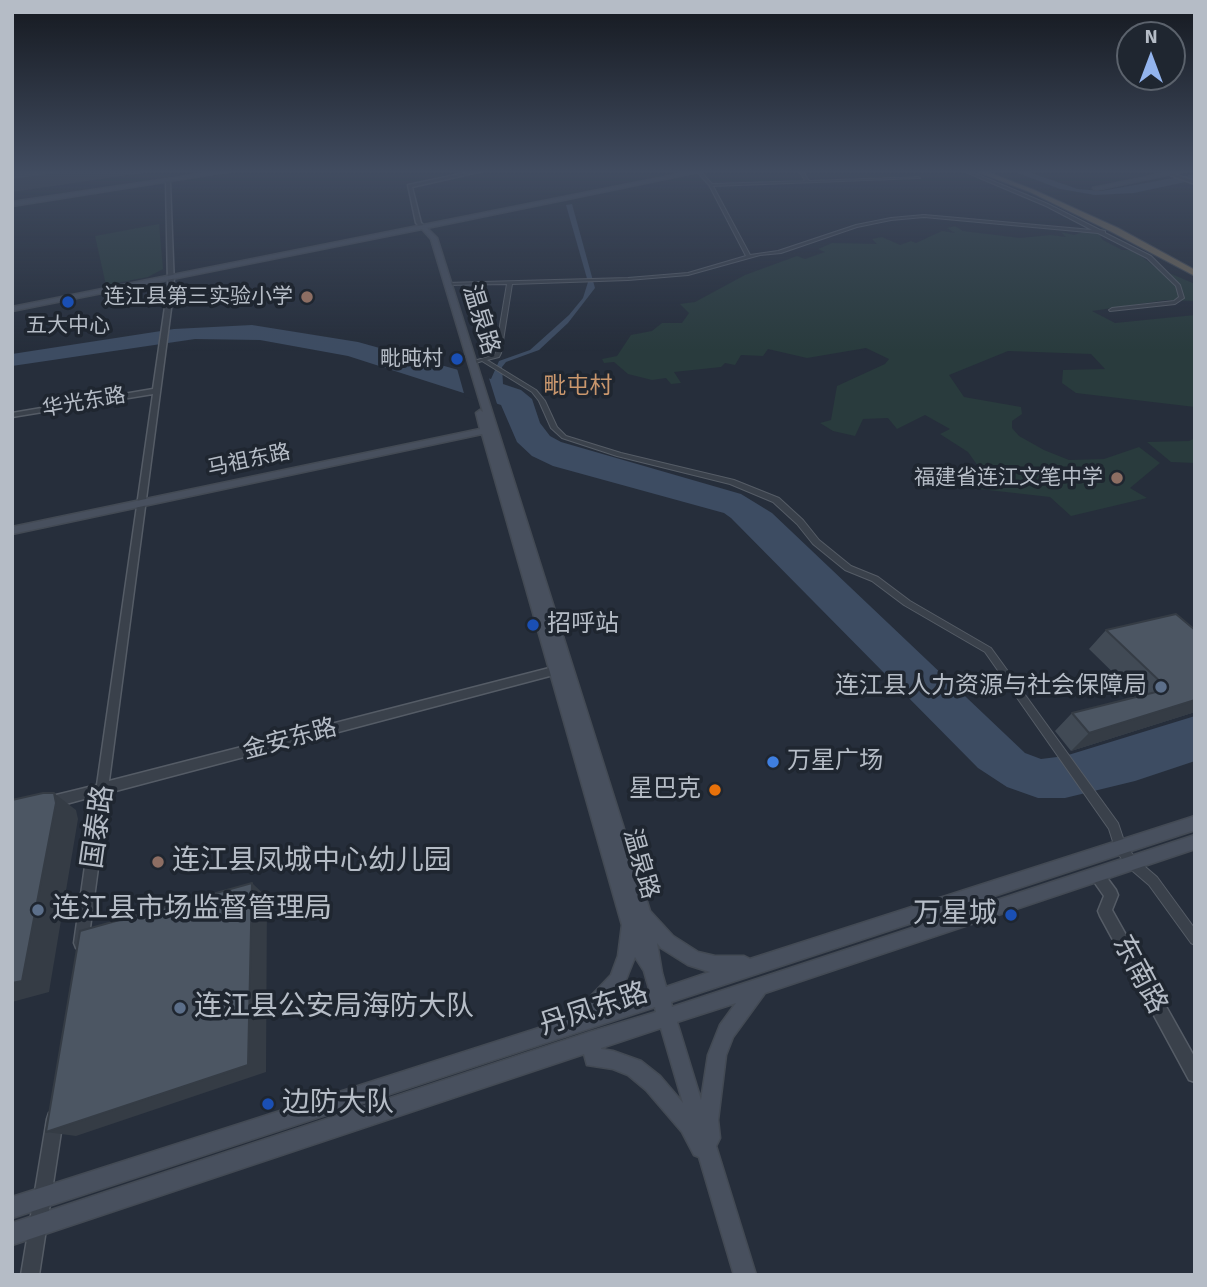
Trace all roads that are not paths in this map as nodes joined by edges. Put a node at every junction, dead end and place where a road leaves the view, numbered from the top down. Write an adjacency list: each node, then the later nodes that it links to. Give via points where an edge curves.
1 (170, 231): 15 (street)
2 (408, 231): 11 (main road)
3 (425, 231): 21 (main road, 温泉路)
4 (427, 231): 17 (main road, 温泉路)
5 (735, 231): 12 (street)
6 (841, 231): 12 (street)
7 (1092, 231): 10 (street)
8 (1117, 231): 14 (highway)
9 (1129, 231): 13 (highway)
10 (1103, 232): 18 (street, via 1161,267 1182,298)
11 (373, 238): 15 (main road)
12 (749, 257): 16 (street, via 688,274)
13 (1195, 267)
14 (1195, 274)
15 (171, 278): 19 (main road); 22 (street, 国泰路)
16 (510, 283): 17 (street); 20 (street, via 498,353)
17 (448, 284): 21 (main road, 温泉路)
18 (1112, 310)
19 (12, 311)
20 (485, 360): 21 (street); 32 (street, via 539,396 554,428 564,437 732,482 776,500 848,569 875,579 988,650 1114,827)
21 (472, 367): 24 (main road, 温泉路)
22 (156, 391): 23 (street, 华光东路); 25 (street, 国泰路)
23 (12, 415)
24 (489, 430): 25 (main road, 马祖东路); 27 (main road, 温泉路)
25 (141, 503): 26 (main road, 马祖东路); 28 (street, 国泰路)
26 (12, 531)
27 (562, 669): 28 (street, 金安东路); 35 (main road, 温泉路)
28 (104, 789): 29 (street, 金安东路); 38 (street, 国泰路)
29 (39, 805)
30 (1195, 823): 32 (main road, 丹凤东路)
31 (1195, 842): 33 (main road, 丹凤东路)
32 (1120, 848): 33 (street); 37 (main road, 丹凤东路)
33 (1132, 863): 34 (main road, 丹凤东路); 36 (street, via 1153,881)
34 (1097, 876): 40 (main road, 丹凤东路); 44 (street, 东南路, via 1111,895 1105,911)
35 (631, 903): 37 (main road, via 656,932 694,958 733,967); 39 (main road, 温泉路, via 647,929); 42 (main road, via 630,939 622,971)
36 (1195, 939)
37 (769, 962): 41 (main road, 丹凤东路)
38 (78, 963)
39 (653, 974): 41 (main road, 温泉路)
40 (760, 985): 41 (main road, 丹凤东路); 46 (main road, via 726,1031 718,1055 708,1120)
41 (664, 1007): 42 (main road, 丹凤东路); 43 (main road, 丹凤东路); 46 (main road, 温泉路)
42 (573, 1026): 47 (main road, 丹凤东路)
43 (590, 1041): 46 (main road, via 594,1058 634,1068 672,1102); 49 (main road, 丹凤东路)
44 (1195, 1074)
45 (58, 1098): 47 (street)
46 (715, 1176): 52 (main road, 温泉路)
47 (43, 1198): 48 (main road, 丹凤东路); 49 (street)
48 (12, 1208)
49 (39, 1224): 50 (main road, 丹凤东路); 51 (street)
50 (12, 1234)
51 (30, 1275)
52 (745, 1275)

